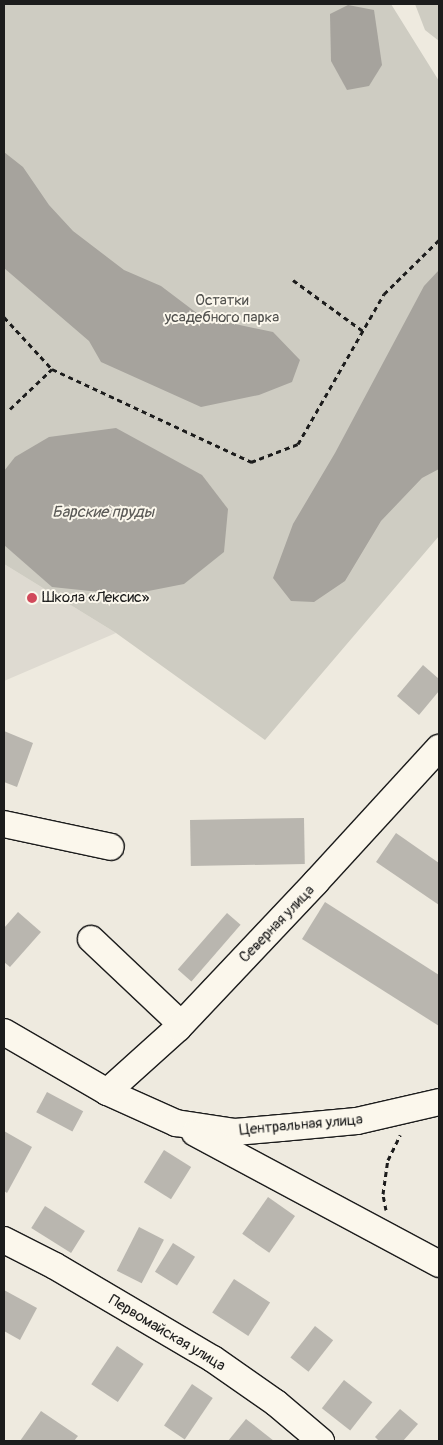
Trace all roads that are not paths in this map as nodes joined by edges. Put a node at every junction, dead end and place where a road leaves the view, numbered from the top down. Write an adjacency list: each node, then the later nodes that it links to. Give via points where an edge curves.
1 (429, 750): 5 (street, Северная улица)
2 (4, 824): 3 (street)
3 (110, 847)
4 (91, 939): 5 (street)
5 (181, 1024): 7 (street, Северная улица)
6 (4, 1032): 7 (street, Центральная улица)
7 (107, 1092): 9 (street, Центральная улица)
8 (439, 1102): 9 (street, Центральная улица, via 357,1121 235,1132)
9 (176, 1123): 11 (street)
10 (4, 1240): 12 (street, Первомайская улица, via 55,1266 213,1359 276,1403)
11 (439, 1264)
12 (321, 1441)

